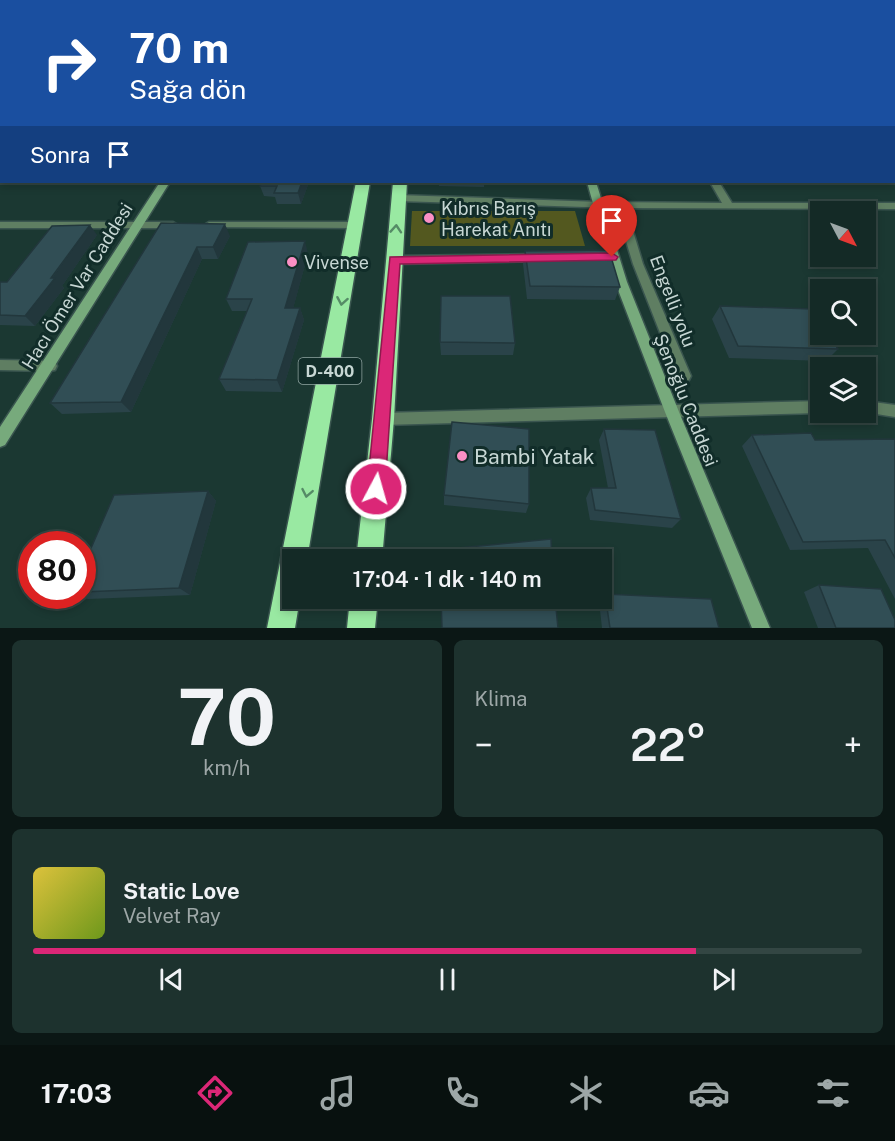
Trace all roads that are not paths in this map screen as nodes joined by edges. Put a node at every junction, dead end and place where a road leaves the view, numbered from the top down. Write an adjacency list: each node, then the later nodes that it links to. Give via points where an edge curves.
1 (164, 183): 11 (street, Hacı Ömer Var Caddesi)
2 (363, 183): 14 (highway, D-400)
3 (591, 183): 7 (street, Şenoğlu Caddesi)
4 (716, 183): 6 (street)
5 (399, 190): 7 (street); 16 (highway, D-400, one-way to 5)
6 (728, 204): 8 (street); 9 (street)
7 (601, 205): 8 (street); 22 (street, Şenoğlu Caddesi, via 606,257)
8 (620, 205): 19 (street, Engelli yolu, via 651,298)
9 (895, 206)
10 (0, 225): 11 (street)
11 (135, 225): 12 (street); 18 (street, Hacı Ömer Var Caddesi)
12 (180, 225)
13 (203, 225): 14 (street)
14 (355, 225): 26 (highway, D-400, one-way to 26)
15 (555, 258): 16 (street)
16 (394, 260): 24 (highway, D-400)
17 (0, 364): 18 (street)
18 (50, 366): 25 (street, Hacı Ömer Var Caddesi)
19 (684, 376)
20 (810, 407): 22 (street)
21 (876, 408): 23 (street)
22 (669, 410): 24 (street); 32 (street, Şenoğlu Caddesi)
23 (895, 411)
24 (383, 419): 27 (highway, D-400)
25 (0, 440)
26 (296, 549)
27 (370, 549)
28 (284, 609): 30 (highway)
29 (363, 609): 31 (highway)
30 (281, 628)
31 (361, 628)
32 (761, 628)

